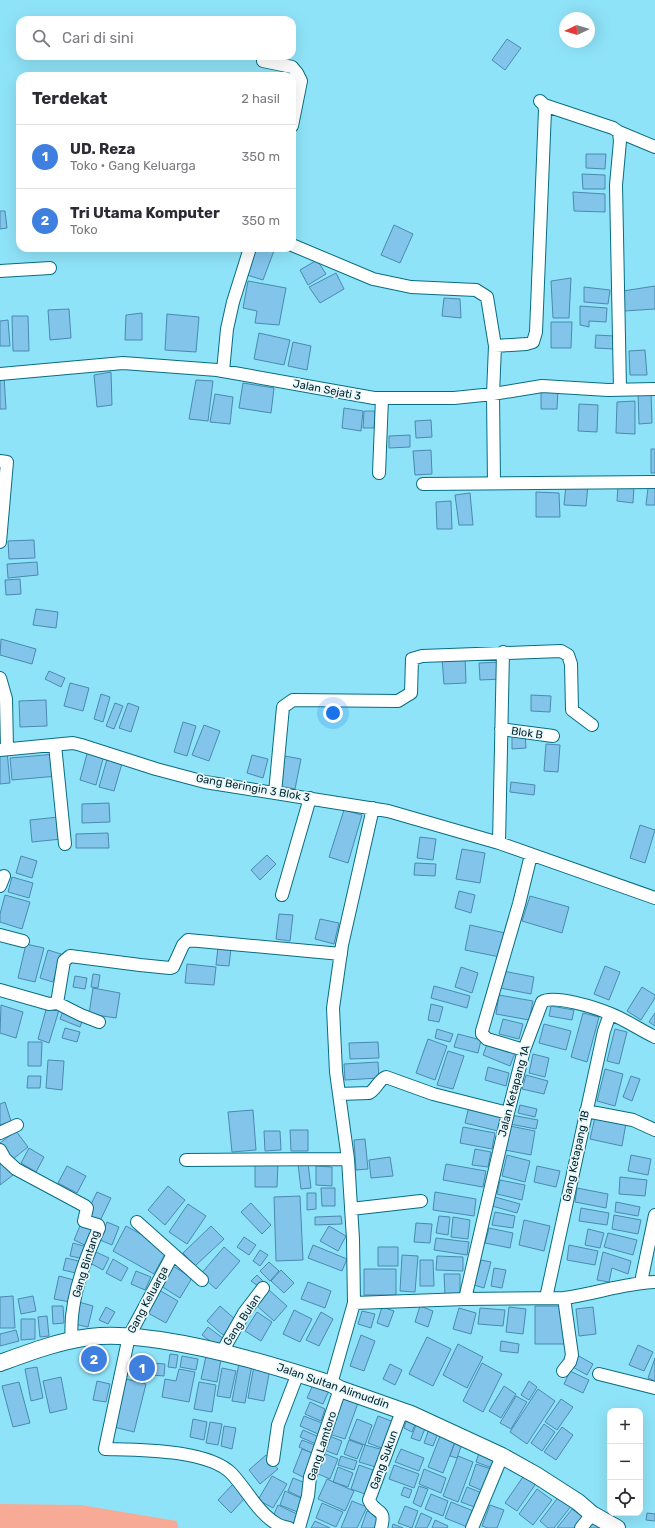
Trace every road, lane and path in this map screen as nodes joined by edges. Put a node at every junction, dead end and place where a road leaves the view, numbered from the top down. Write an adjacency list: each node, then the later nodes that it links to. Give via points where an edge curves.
1 (263, 61): 2 (street, via 292,67 298,73 301,81)
2 (296, 106)
3 (619, 132): 4 (street); 9 (street, via 542,102 545,118 536,332 533,342); 13 (street, via 616,185)
4 (655, 147)
5 (296, 247): 9 (street, via 373,279 411,287 476,290 487,297)
6 (249, 252): 10 (street, via 227,329)
7 (50, 268): 8 (street)
8 (0, 271)
9 (494, 346): 14 (street)
10 (223, 371): 11 (street, Jalan Sejati 3, via 123,363); 15 (street, Jalan Sejati 3)
11 (0, 374)
12 (655, 389): 13 (street, Jalan Sejati 3)
13 (620, 390): 14 (street, Jalan Sejati 3, via 542,386)
14 (493, 394): 15 (street, Jalan Sejati 3, via 454,398); 19 (street)
15 (382, 398): 17 (street)
16 (0, 461): 21 (street, via 7,462)
17 (379, 473)
18 (655, 482): 19 (street)
19 (494, 483): 20 (street)
20 (423, 484)
21 (0, 542)
22 (504, 652): 24 (street, via 561,651 568,655 571,664 572,710); 25 (street); 29 (street, via 422,656 412,659 411,693 398,701 293,700 283,707)
23 (0, 678): 28 (street, via 6,699)
24 (592, 725)
25 (502, 729): 26 (street, Blok B); 32 (street)
26 (553, 736)
27 (55, 745): 28 (street, Gang Beringin 3 Blok 3); 29 (street, Gang Beringin 3 Blok 3, via 72,743 205,782); 33 (street)
28 (3, 749)
29 (275, 792): 30 (street, Gang Beringin 3 Blok 3)
30 (310, 798): 31 (street, Gang Beringin 3 Blok 3); 35 (street)
31 (373, 808): 32 (street, Gang Beringin 3 Blok 3); 39 (street, Gang Lamtoro)
32 (499, 842): 34 (street, Gang Beringin 3 Blok 3)
33 (65, 844)
34 (531, 854): 36 (street, Gang Beringin 3 Blok 3); 45 (street, via 482,1031 487,1039)
35 (282, 895)
36 (655, 898)
37 (0, 934): 38 (street)
38 (23, 941)
39 (341, 954): 41 (street, via 188,940 183,944 173,967 170,968 70,956 64,961); 46 (street, Gang Lamtoro, via 333,1008)
40 (0, 990): 41 (street, via 49,1004)
41 (57, 1002): 43 (street)
42 (610, 1014): 44 (street, Jalan Ketapang 1A); 45 (street, Jalan Ketapang 1A, via 568,1001 545,999); 47 (street, Gang Ketapang 1B)
43 (99, 1022)
44 (655, 1037)
45 (524, 1050): 48 (street, Jalan Ketapang 1A)
46 (339, 1094): 48 (street, via 372,1092 386,1077 433,1094); 53 (street, Gang Lamtoro)
47 (586, 1111): 50 (street, via 633,1120); 64 (street, Gang Ketapang 1B)
48 (508, 1112): 66 (street, Jalan Ketapang 1A)
49 (17, 1125): 51 (street)
50 (655, 1130)
51 (0, 1132)
52 (0, 1150): 69 (street, Gang Bintang, via 16,1169 85,1206 87,1208 84,1221 98,1225 73,1306)
53 (348, 1159): 54 (street); 56 (street, Gang Lamtoro)
54 (186, 1160)
55 (421, 1201): 56 (street)
56 (351, 1209): 67 (street, Gang Lamtoro)
57 (655, 1215): 61 (street)
58 (137, 1222): 59 (street)
59 (173, 1254): 60 (street); 68 (street, Gang Keluarga)
60 (202, 1280)
61 (641, 1282): 62 (street); 65 (street)
62 (655, 1282)
63 (263, 1288): 70 (street, Gang Bulan, via 244,1313)
64 (546, 1298): 65 (street); 66 (street)
65 (564, 1298): 72 (street, via 572,1355)
66 (465, 1300): 67 (street)
67 (354, 1303): 75 (street, Gang Lamtoro)
68 (129, 1336): 69 (main road, Jalan Sultan Alimuddin); 70 (main road, Jalan Sultan Alimuddin); 81 (street, Gang Keluarga, via 105,1449 184,1454 212,1462 231,1473 277,1525)
69 (72, 1340): 71 (main road, Jalan Sultan Alimuddin)
70 (222, 1352): 73 (main road, Jalan Sultan Alimuddin)
71 (0, 1363)
72 (563, 1371)
73 (298, 1373): 75 (main road, Jalan Sultan Alimuddin); 79 (street, via 278,1425)
74 (599, 1374): 76 (street)
75 (336, 1386): 77 (main road, Jalan Sultan Alimuddin); 82 (street, Gang Lamtoro, via 310,1477 308,1496)
76 (655, 1388)
77 (402, 1411): 78 (main road, Jalan Sultan Alimuddin); 83 (street, Gang Sukun, via 370,1500 371,1505 383,1515)
78 (502, 1456): 80 (main road, Jalan Sultan Alimuddin, via 560,1490); 84 (street)
79 (273, 1460)
80 (592, 1514): 85 (street); 86 (main road, Jalan Sultan Alimuddin)
81 (289, 1528)
82 (299, 1528)
83 (381, 1528)
84 (472, 1528)
85 (581, 1528)
86 (617, 1528)

